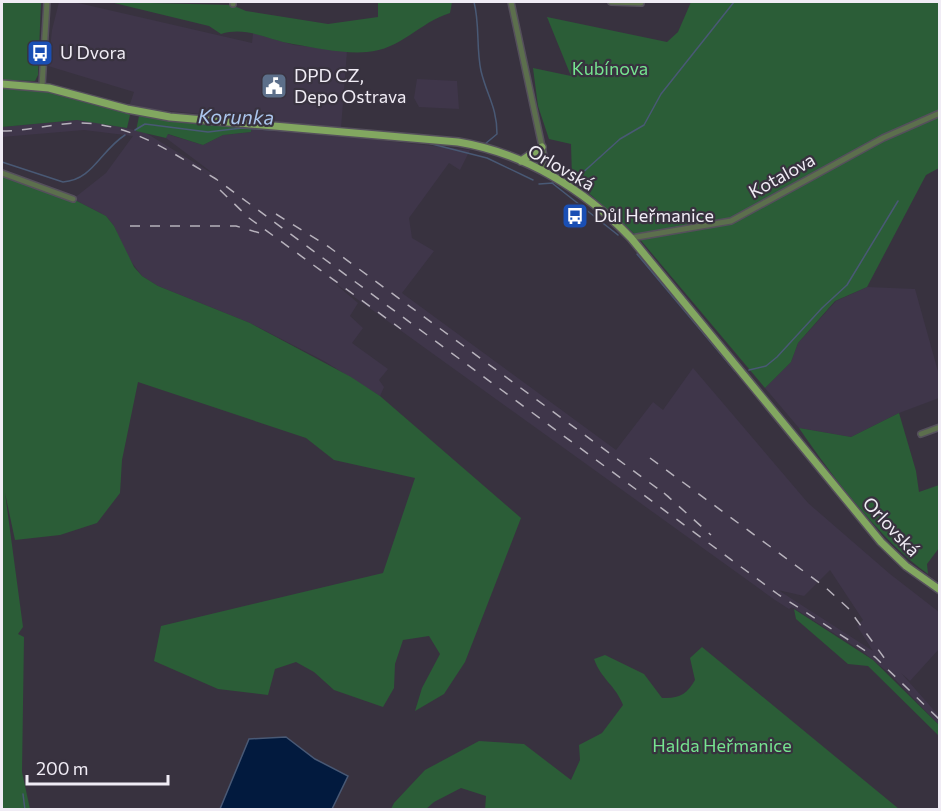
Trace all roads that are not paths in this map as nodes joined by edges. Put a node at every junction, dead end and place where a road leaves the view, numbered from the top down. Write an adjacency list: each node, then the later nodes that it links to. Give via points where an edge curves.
1 (47, 2): 6 (street)
2 (510, 2): 8 (street)
3 (614, 2): 4 (street)
4 (641, 3)
5 (2, 84): 6 (main road, Orlovská)
6 (42, 86): 9 (main road, Orlovská, via 170,117 447,140 484,147)
7 (939, 113): 13 (street, Kotalova, via 883,138 730,221)
8 (542, 147): 9 (main road); 10 (street)
9 (521, 161): 10 (main road, Orlovská)
10 (541, 170): 13 (main road, Orlovská, via 586,198)
11 (2, 173): 12 (street)
12 (73, 199)
13 (631, 238): 16 (main road, Orlovská, via 881,542)
14 (939, 427): 15 (street)
15 (921, 434)
16 (939, 590)

